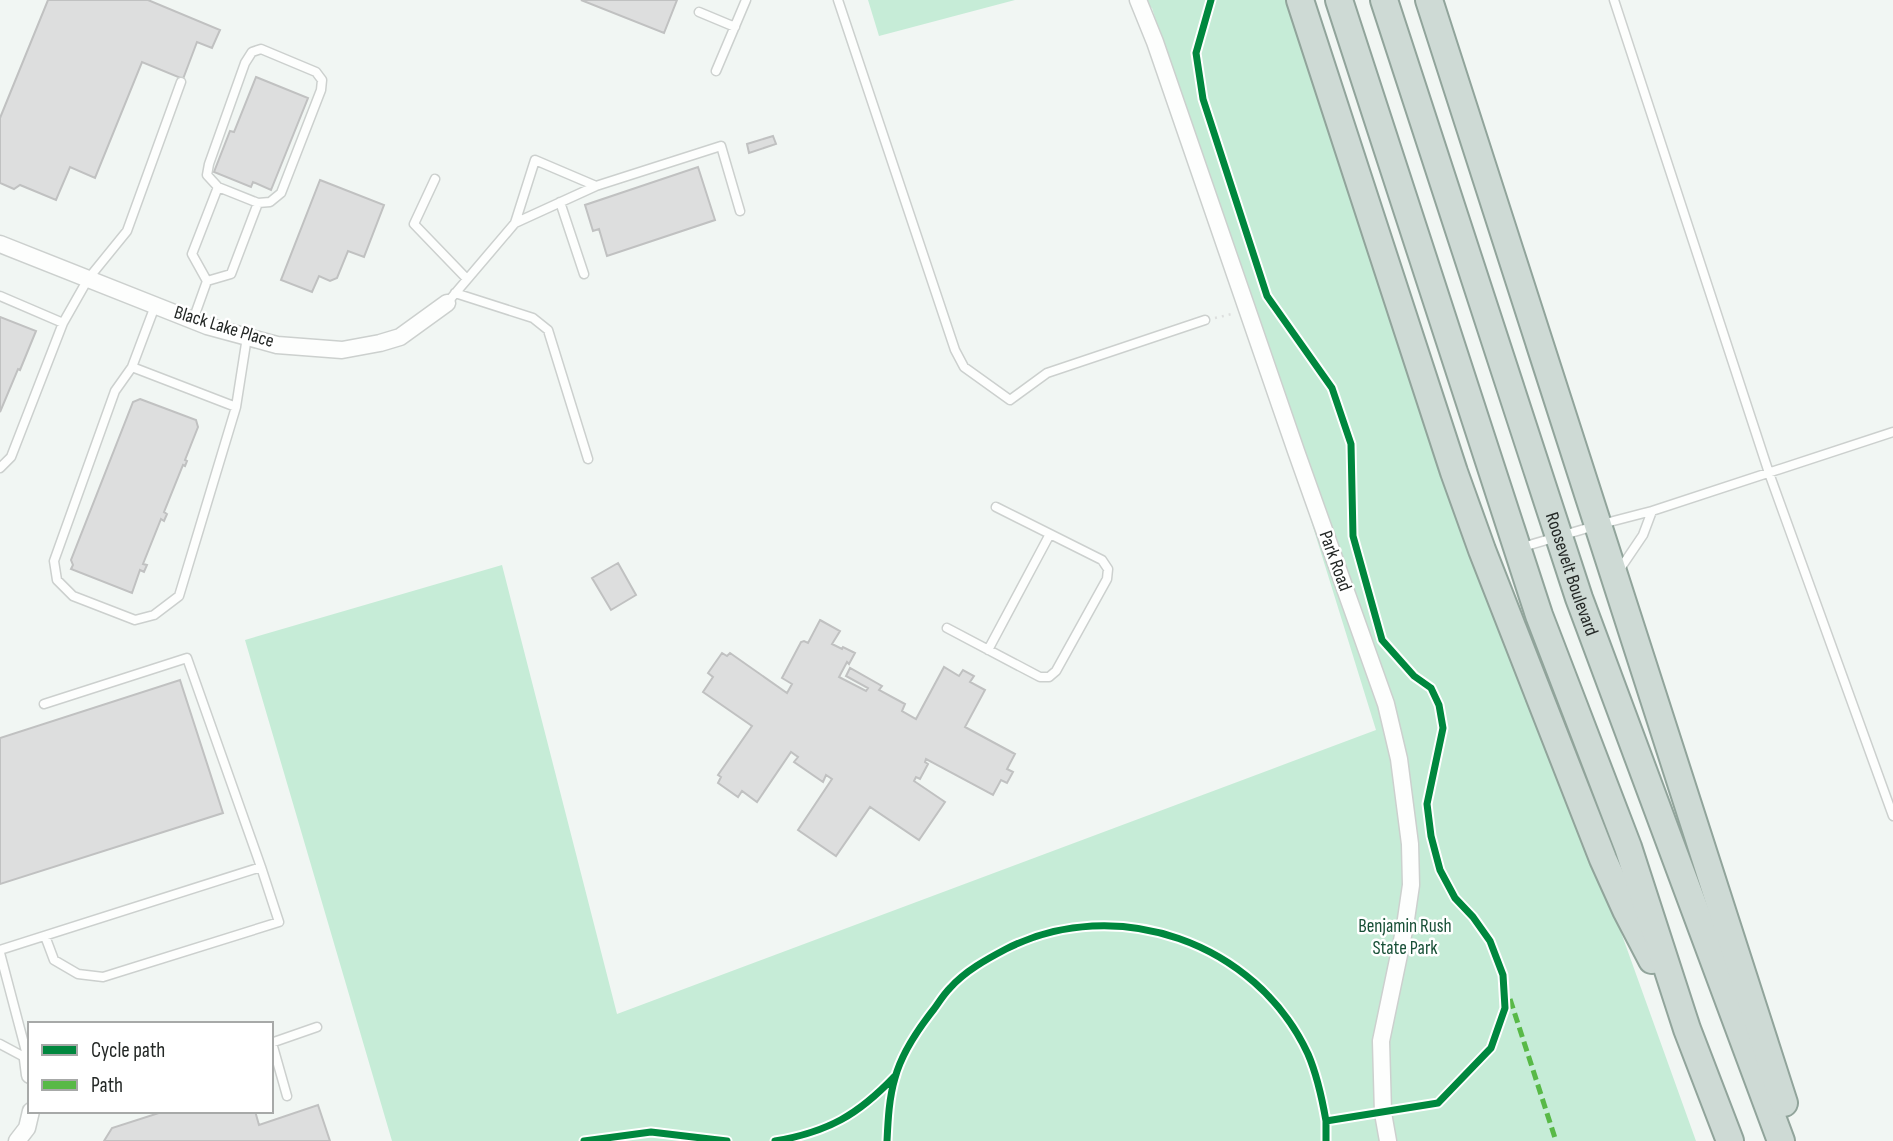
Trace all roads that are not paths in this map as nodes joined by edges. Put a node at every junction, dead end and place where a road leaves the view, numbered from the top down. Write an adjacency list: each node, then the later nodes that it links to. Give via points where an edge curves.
1 (746, 0): 10 (lane)
2 (838, 0): 29 (lane, via 964,367 1010,400 1047,373)
3 (1138, 0): 62 (street, Park Road, via 1386,704 1399,759 1411,885 1381,1041)
4 (1300, 0): 53 (highway, via 1482,550 1603,859)
5 (1339, 0): 43 (highway)
6 (1384, 0): 42 (highway, Roosevelt Boulevard)
7 (1429, 0): 40 (highway, Roosevelt Boulevard)
8 (1614, 0): 37 (lane)
9 (699, 12): 10 (lane)
10 (735, 27): 11 (lane)
11 (716, 71)
12 (181, 82): 22 (lane, via 127,231)
13 (435, 179): 23 (lane, via 414,224)
14 (596, 186): 16 (lane); 18 (lane, via 720,146); 19 (lane, via 535,160)
15 (218, 187): 17 (lane); 17 (lane, via 207,175 209,164 245,63 252,52 261,50 316,72 322,80 281,193 270,202); 24 (lane, via 192,254)
16 (560, 202): 19 (lane); 21 (lane)
17 (258, 203): 24 (lane, via 231,274)
18 (740, 211)
19 (515, 223): 23 (lane)
20 (0, 244): 22 (street, Black Lake Place)
21 (584, 274)
22 (88, 279): 27 (street, Black Lake Place); 30 (lane)
23 (467, 279): 26 (lane)
24 (207, 281): 28 (lane)
25 (0, 296): 30 (lane)
26 (451, 298): 31 (street, Black Lake Place, via 400,337 380,344 342,350 277,345); 35 (lane, via 533,317 548,330)
27 (155, 306): 28 (street, Black Lake Place); 32 (lane)
28 (192, 320): 31 (street, Black Lake Place)
29 (1205, 320)
30 (63, 323): 36 (lane, via 11,457)
31 (247, 337): 33 (lane)
32 (132, 368): 33 (lane); 33 (lane, via 114,391 54,561 57,580 73,596 135,620 154,615 178,596)
33 (236, 407)
34 (1893, 432): 37 (lane)
35 (588, 459)
36 (0, 468)
37 (1769, 473): 39 (lane); 48 (lane)
38 (996, 507): 41 (lane)
39 (1652, 511): 40 (lane); 44 (lane, via 1643,535)
40 (1598, 525): 42 (lane); 44 (highway, Roosevelt Boulevard)
41 (1050, 534): 46 (lane); 46 (lane, via 1102,561 1108,569 1107,579 1049,677 1040,677)
42 (1559, 537): 43 (lane); 64 (highway, Roosevelt Boulevard)
43 (1516, 549): 53 (highway, via 1628,847)
44 (1615, 577): 65 (highway, Roosevelt Boulevard)
45 (947, 628): 46 (lane)
46 (988, 650)
47 (44, 704): 49 (lane, via 187,657)
48 (1893, 816)
49 (261, 867): 50 (lane); 50 (lane, via 279,922 103,978 78,974 54,960)
50 (45, 936): 51 (lane)
51 (0, 952): 57 (lane)
52 (317, 1027): 54 (lane)
53 (1687, 1029): 63 (highway)
54 (273, 1043)
55 (0, 1044): 58 (lane)
56 (273, 1046): 59 (lane)
57 (28, 1063)
58 (28, 1066)
59 (288, 1096)
60 (31, 1113): 61 (street)
61 (17, 1141)
62 (1388, 1141)
63 (1730, 1141)
64 (1781, 1141)
65 (1796, 1141)

